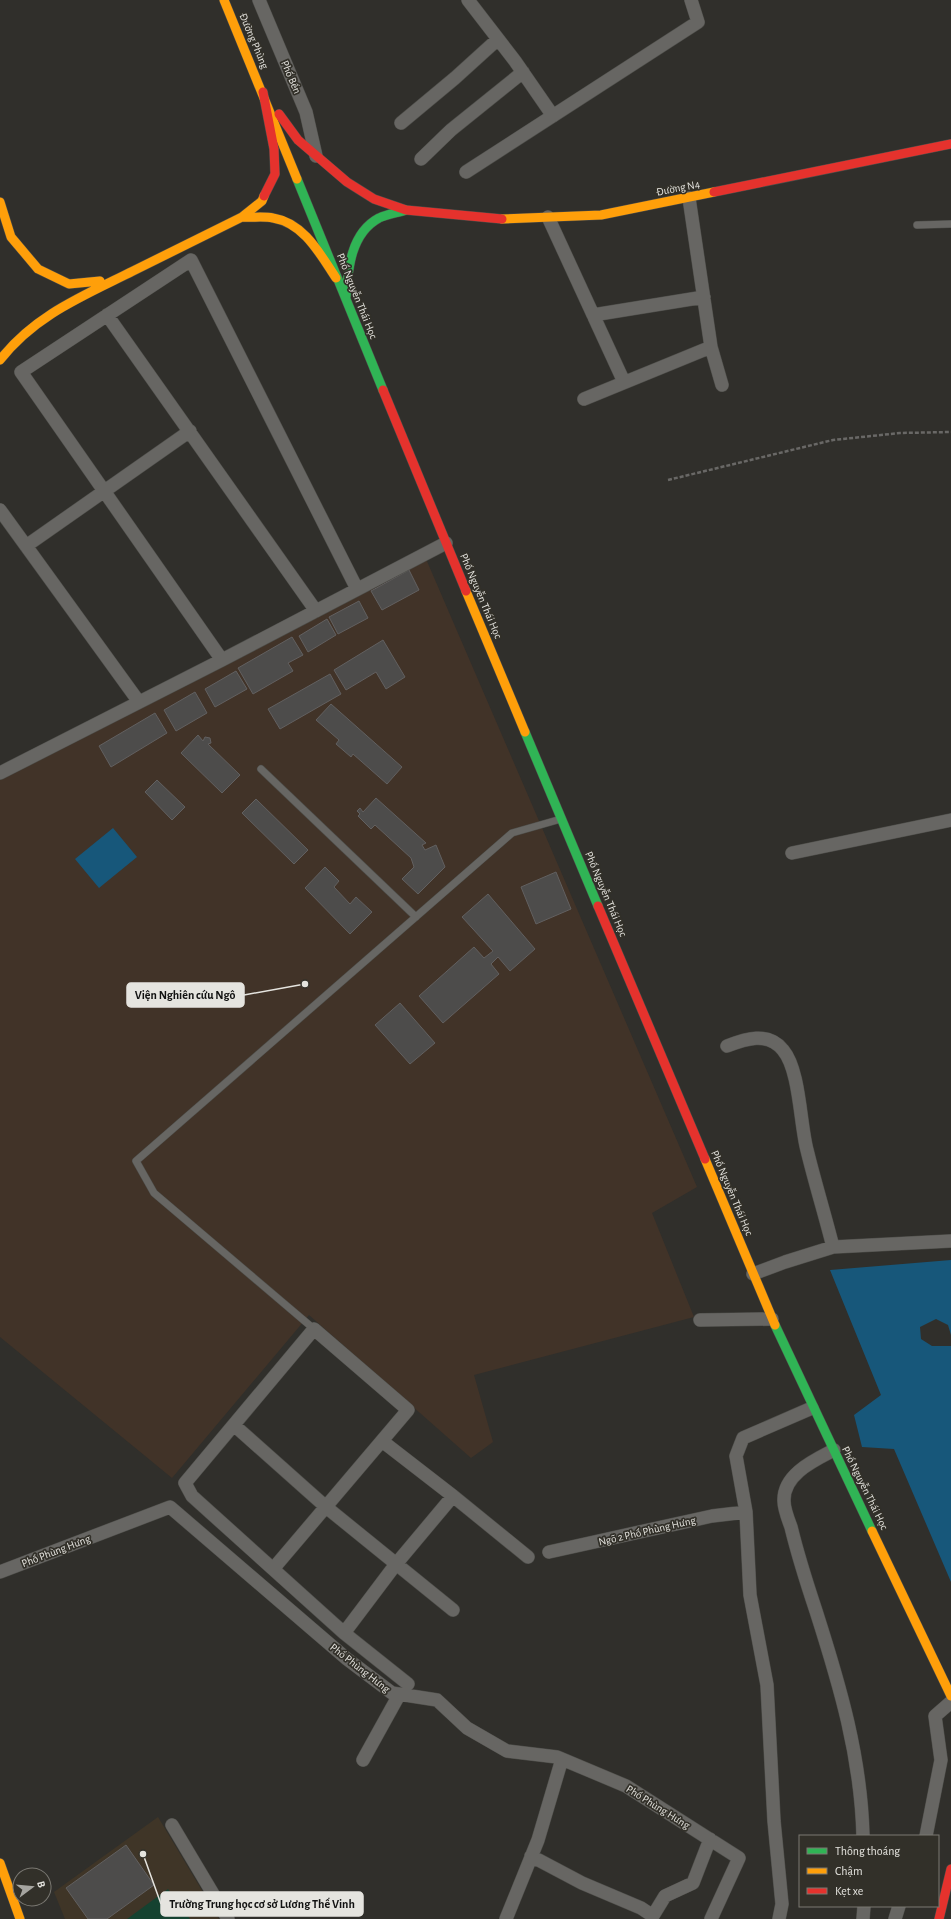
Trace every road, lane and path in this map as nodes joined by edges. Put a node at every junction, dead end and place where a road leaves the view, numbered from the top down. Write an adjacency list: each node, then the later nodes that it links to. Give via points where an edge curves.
1 (224, 0): 7 (main road, Đường Phùng)
2 (259, 0): 11 (street, Phố Bến, via 306,112)
3 (468, 0): 5 (street)
4 (691, 0): 8 (street, via 698,22)
5 (498, 39): 6 (street); 9 (street)
6 (523, 72): 8 (street); 12 (street, via 451,130)
7 (263, 92): 11 (main road, via 298,140); 17 (main road, via 274,148 275,174 262,201); 21 (main road, Phố Nguyễn Thái Học)
8 (553, 116): 13 (street)
9 (401, 123)
10 (951, 144): 14 (main road, Đường N4)
11 (316, 156): 16 (main road, via 347,182 374,199)
12 (421, 159)
13 (466, 172)
14 (689, 198): 18 (main road, Đường N4, via 601,215); 23 (street)
15 (0, 202): 22 (main road, via 11,236 38,269 69,284)
16 (406, 210): 18 (main road, Đường N4, via 504,219); 24 (main road, via 379,219 357,240 348,270)
17 (242, 217): 21 (main road, via 274,218 293,226 306,235); 22 (main road)
18 (548, 217): 26 (street)
19 (951, 224): 20 (lane)
20 (917, 226)
21 (336, 278): 24 (main road, Phố Nguyễn Thái Học)
22 (117, 279): 28 (main road, via 68,301 30,329)
23 (704, 297): 26 (street); 27 (street)
24 (346, 300): 37 (main road, Phố Nguyễn Thái Học)
25 (107, 315): 32 (street); 35 (street, via 21,372); 39 (street, via 191,260)
26 (593, 315): 29 (street)
27 (711, 347): 29 (street); 30 (street)
28 (0, 360)
29 (624, 382): 31 (street)
30 (722, 385)
31 (584, 400)
32 (190, 431): 35 (street); 40 (street)
33 (951, 432): 34 (path, via 900,433 833,440)
34 (668, 480)
35 (105, 491): 38 (street); 41 (street)
36 (0, 510): 38 (street)
37 (446, 543): 39 (street); 45 (main road, Phố Nguyễn Thái Học)
38 (26, 546): 42 (street)
39 (357, 589): 40 (street)
40 (316, 611): 41 (street)
41 (222, 660): 42 (street)
42 (139, 702): 44 (street)
43 (261, 769): 48 (lane)
44 (0, 773)
45 (561, 819): 48 (lane, via 512,833); 52 (main road, Phố Nguyễn Thái Học)
46 (951, 820): 47 (street)
47 (792, 853)
48 (416, 917): 55 (lane, via 136,1161 154,1193)
49 (727, 1046): 51 (street, via 748,1038 763,1038 776,1043 784,1050 794,1077 807,1151)
50 (951, 1241): 51 (street)
51 (833, 1247): 52 (street)
52 (754, 1274): 53 (main road, Phố Nguyễn Thái Học)
53 (772, 1319): 54 (street); 56 (main road, Phố Nguyễn Thái Học)
54 (700, 1320)
55 (314, 1330): 57 (street); 58 (street, via 408,1410)
56 (812, 1408): 59 (main road, Phố Nguyễn Thái Học); 62 (street, via 743,1438 736,1456)
57 (234, 1426): 61 (street); 66 (street, via 186,1483 192,1496)
58 (382, 1441): 60 (street); 61 (street)
59 (834, 1450): 72 (main road, Phố Nguyễn Thái Học); 77 (street, via 807,1464 789,1482 784,1500 798,1556 835,1671 852,1738 862,1807)
60 (453, 1496): 64 (street); 65 (street)
61 (326, 1507): 65 (street); 66 (street)
62 (746, 1512): 63 (street, Ngõ 2 Phố Phùng Hưng, via 712,1516); 90 (street, via 750,1596 767,1685 774,1821 782,1904)
63 (549, 1552)
64 (528, 1557)
65 (396, 1564): 68 (street); 69 (street)
66 (272, 1569): 69 (street)
67 (0, 1572): 71 (street, Phố Phùng Hưng, via 170,1507 347,1659 392,1694)
68 (454, 1610)
69 (344, 1633): 70 (street)
70 (408, 1684)
71 (399, 1695): 74 (street, Phố Phùng Hưng, via 437,1700 467,1728 507,1751); 75 (street)
72 (951, 1696)
73 (951, 1702): 78 (street, via 935,1716 941,1760)
74 (562, 1759): 79 (street, Phố Phùng Hưng, via 626,1786); 80 (street)
75 (363, 1760)
76 (172, 1825): 87 (street)
77 (863, 1835)
78 (926, 1835)
79 (710, 1839): 85 (street, via 693,1883 665,1896); 89 (street, Phố Phùng Hưng, via 739,1858)
80 (531, 1856): 85 (street, via 641,1908); 88 (street)
81 (0, 1863): 86 (main road)
82 (951, 1869): 93 (main road)
83 (864, 1907): 91 (street)
84 (899, 1907): 92 (street)
85 (652, 1917)
86 (20, 1919)
87 (228, 1919)
88 (506, 1919)
89 (711, 1919)
90 (779, 1919)
91 (863, 1919)
92 (895, 1919)
93 (939, 1919)

